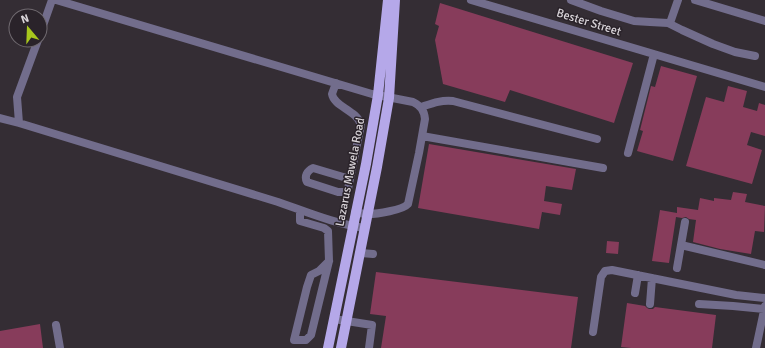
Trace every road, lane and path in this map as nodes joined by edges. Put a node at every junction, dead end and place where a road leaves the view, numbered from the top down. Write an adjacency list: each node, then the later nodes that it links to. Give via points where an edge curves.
1 (52, 0): 9 (street)
2 (56, 0): 15 (street)
3 (388, 0): 17 (main road, Lazarus Mawela Road)
4 (395, 0): 18 (main road, Lazarus Mawela Road)
5 (471, 0): 13 (street, Bester Street)
6 (571, 0): 11 (street, via 634,21)
7 (678, 0): 11 (street)
8 (695, 0): 10 (street)
9 (48, 11)
10 (765, 21)
11 (670, 23): 14 (street, via 713,44)
12 (35, 48): 21 (street, via 17,97)
13 (654, 54): 16 (street, Bester Street); 24 (street)
14 (755, 56)
15 (336, 83): 17 (street); 26 (street, via 333,99 358,118 361,125)
16 (765, 87)
17 (378, 95): 18 (street); 28 (main road, Lazarus Mawela Road)
18 (389, 98): 19 (street, via 413,102); 29 (main road, Lazarus Mawela Road)
19 (421, 107): 22 (street, via 425,114); 23 (street, via 439,101 453,101)
20 (0, 118): 21 (street)
21 (19, 123): 27 (street)
22 (422, 136): 25 (street); 29 (street, via 407,206 398,210)
23 (597, 139)
24 (628, 153)
25 (603, 168)
26 (350, 179): 26 (street, via 346,192 307,182 306,179 309,170 313,168)
27 (300, 210): 31 (street); 36 (street, via 300,221 328,231)
28 (355, 212): 29 (street); 31 (main road, Lazarus Mawela Road)
29 (368, 214): 32 (main road, Lazarus Mawela Road)
30 (685, 222): 33 (street)
31 (353, 226): 32 (street); 46 (main road, Lazarus Mawela Road)
32 (366, 228): 34 (main road, Lazarus Mawela Road)
33 (681, 245): 37 (street); 38 (street)
34 (360, 252): 35 (street); 47 (main road, Lazarus Mawela Road)
35 (373, 254)
36 (329, 261): 36 (street, via 311,336 306,340 294,340 306,287 312,275)
37 (765, 266)
38 (677, 268)
39 (638, 275): 40 (street); 41 (street); 49 (street, via 605,271 601,277)
40 (652, 278): 42 (street); 43 (street)
41 (635, 293)
42 (765, 298)
43 (650, 304)
44 (699, 304): 45 (street)
45 (765, 308): 50 (street)
46 (334, 319): 47 (street); 52 (main road, Lazarus Mawela Road)
47 (346, 322): 53 (main road, Lazarus Mawela Road); 54 (street, via 372,325)
48 (56, 325): 51 (street)
49 (593, 332)
50 (762, 338): 55 (street)
51 (60, 348)
52 (328, 348)
53 (341, 348)
54 (369, 348)
55 (756, 348)

